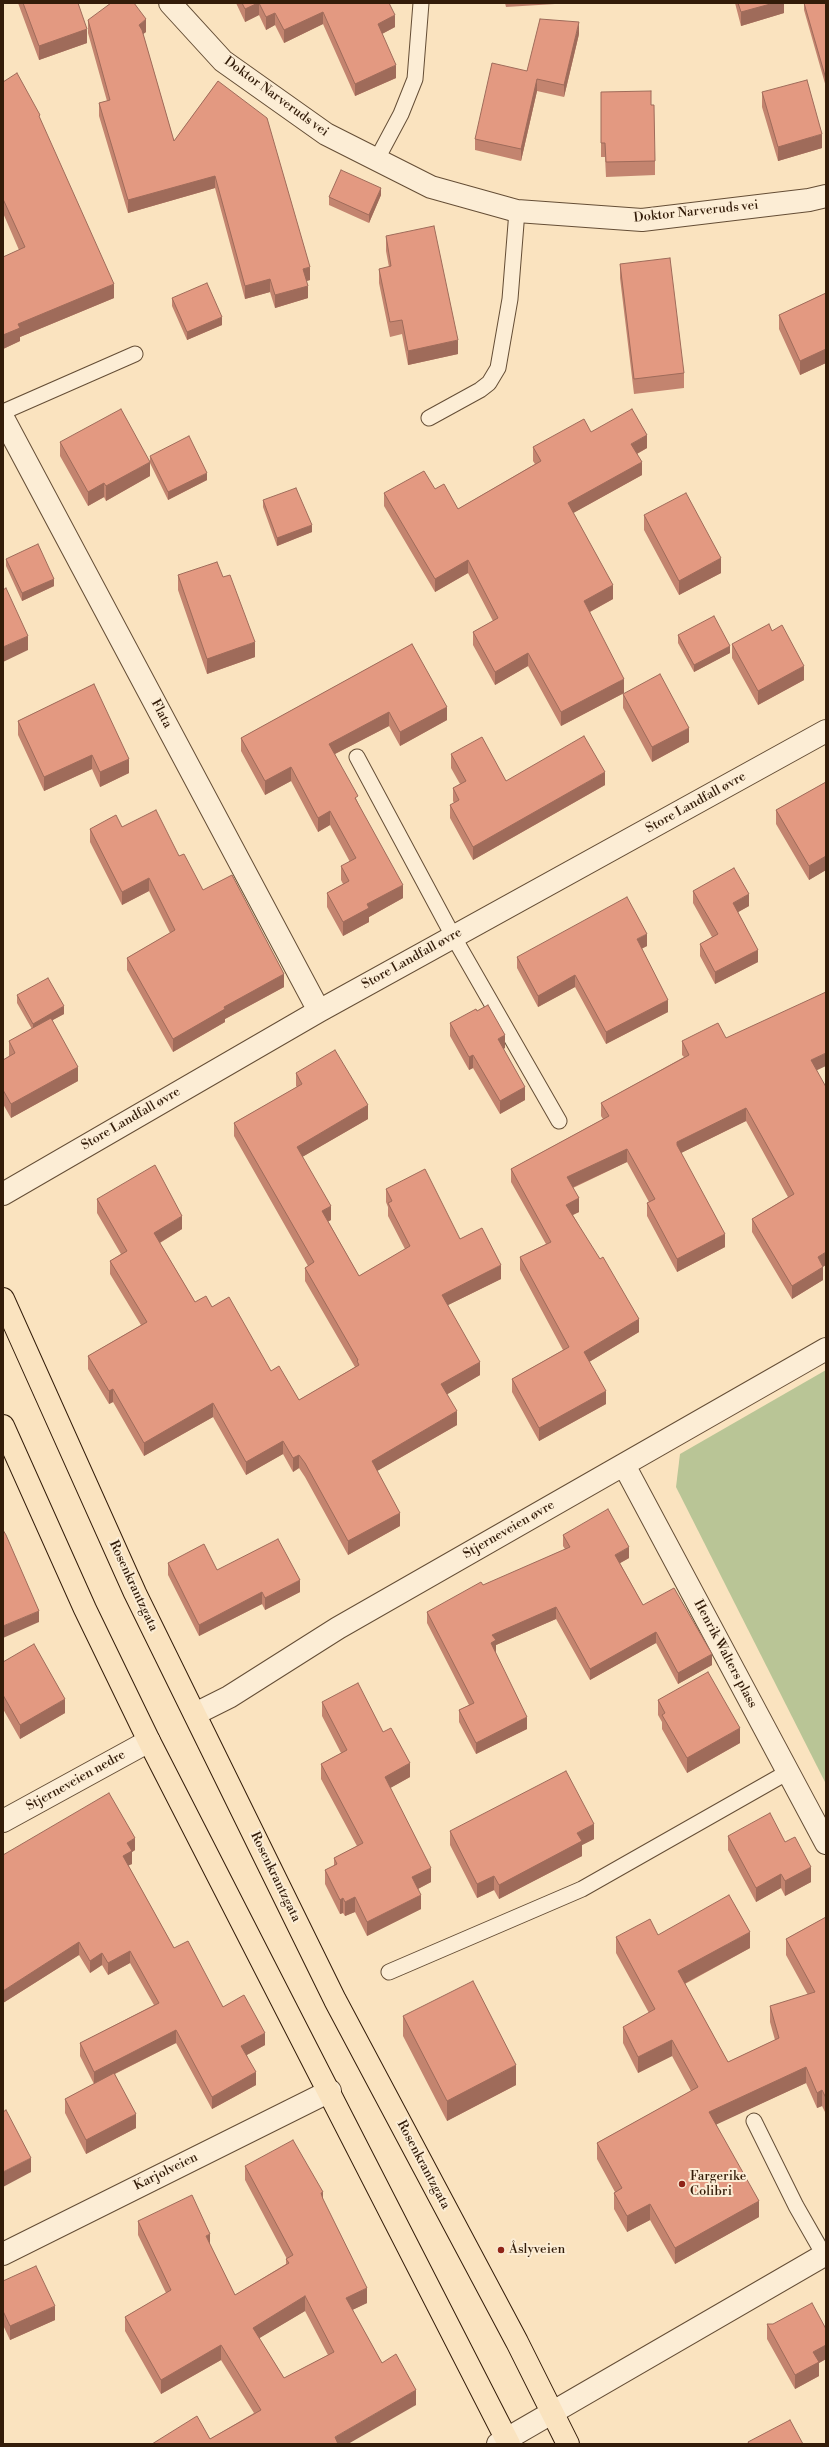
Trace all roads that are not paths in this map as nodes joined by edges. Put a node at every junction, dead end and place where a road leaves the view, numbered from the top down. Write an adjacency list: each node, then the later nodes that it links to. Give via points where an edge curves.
1 (170, 3): 3 (street, Doktor Narveruds vei, via 223,60 326,134)
2 (421, 3): 3 (lane, via 415,79 401,114)
3 (377, 159): 5 (street, Doktor Narveruds vei, via 431,187)
4 (826, 196): 5 (street, Doktor Narveruds vei, via 642,220)
5 (518, 211): 9 (lane, via 510,299 498,368 489,383 480,390)
6 (135, 354): 7 (lane)
7 (3, 412)
8 (3, 418): 13 (street, Flata)
9 (429, 418)
10 (826, 731): 12 (street, Store Landfall øvre)
11 (357, 757): 12 (lane)
12 (453, 936): 13 (street, Store Landfall øvre); 14 (lane)
13 (320, 1011): 15 (street, Store Landfall øvre)
14 (559, 1121)
15 (3, 1194)
16 (3, 1299): 20 (main road, Rosenkrantzgata, via 92,1499)
17 (826, 1349): 19 (street, Stjerneveien øvre)
18 (3, 1426): 21 (main road, via 85,1609)
19 (624, 1465): 20 (street, Stjerneveien øvre, via 338,1628 229,1697); 22 (street, Henrik Walters plass)
20 (195, 1714): 30 (main road, Rosenkrantzgata, via 335,2000)
21 (149, 1741): 23 (street, Stjerneveien nedre); 26 (main road, via 266,1972)
22 (788, 1772): 24 (street, Henrik Walters plass); 25 (lane, via 582,1889)
23 (3, 1821)
24 (826, 1843)
25 (389, 1972)
26 (330, 2091): 28 (street, Karjolveien); 31 (main road)
27 (754, 2121): 29 (lane, via 796,2206)
28 (3, 2254)
29 (825, 2255): 30 (street)
30 (553, 2413): 31 (street); 32 (main road, Rosenkrantzgata)
31 (505, 2442)
32 (568, 2444)

